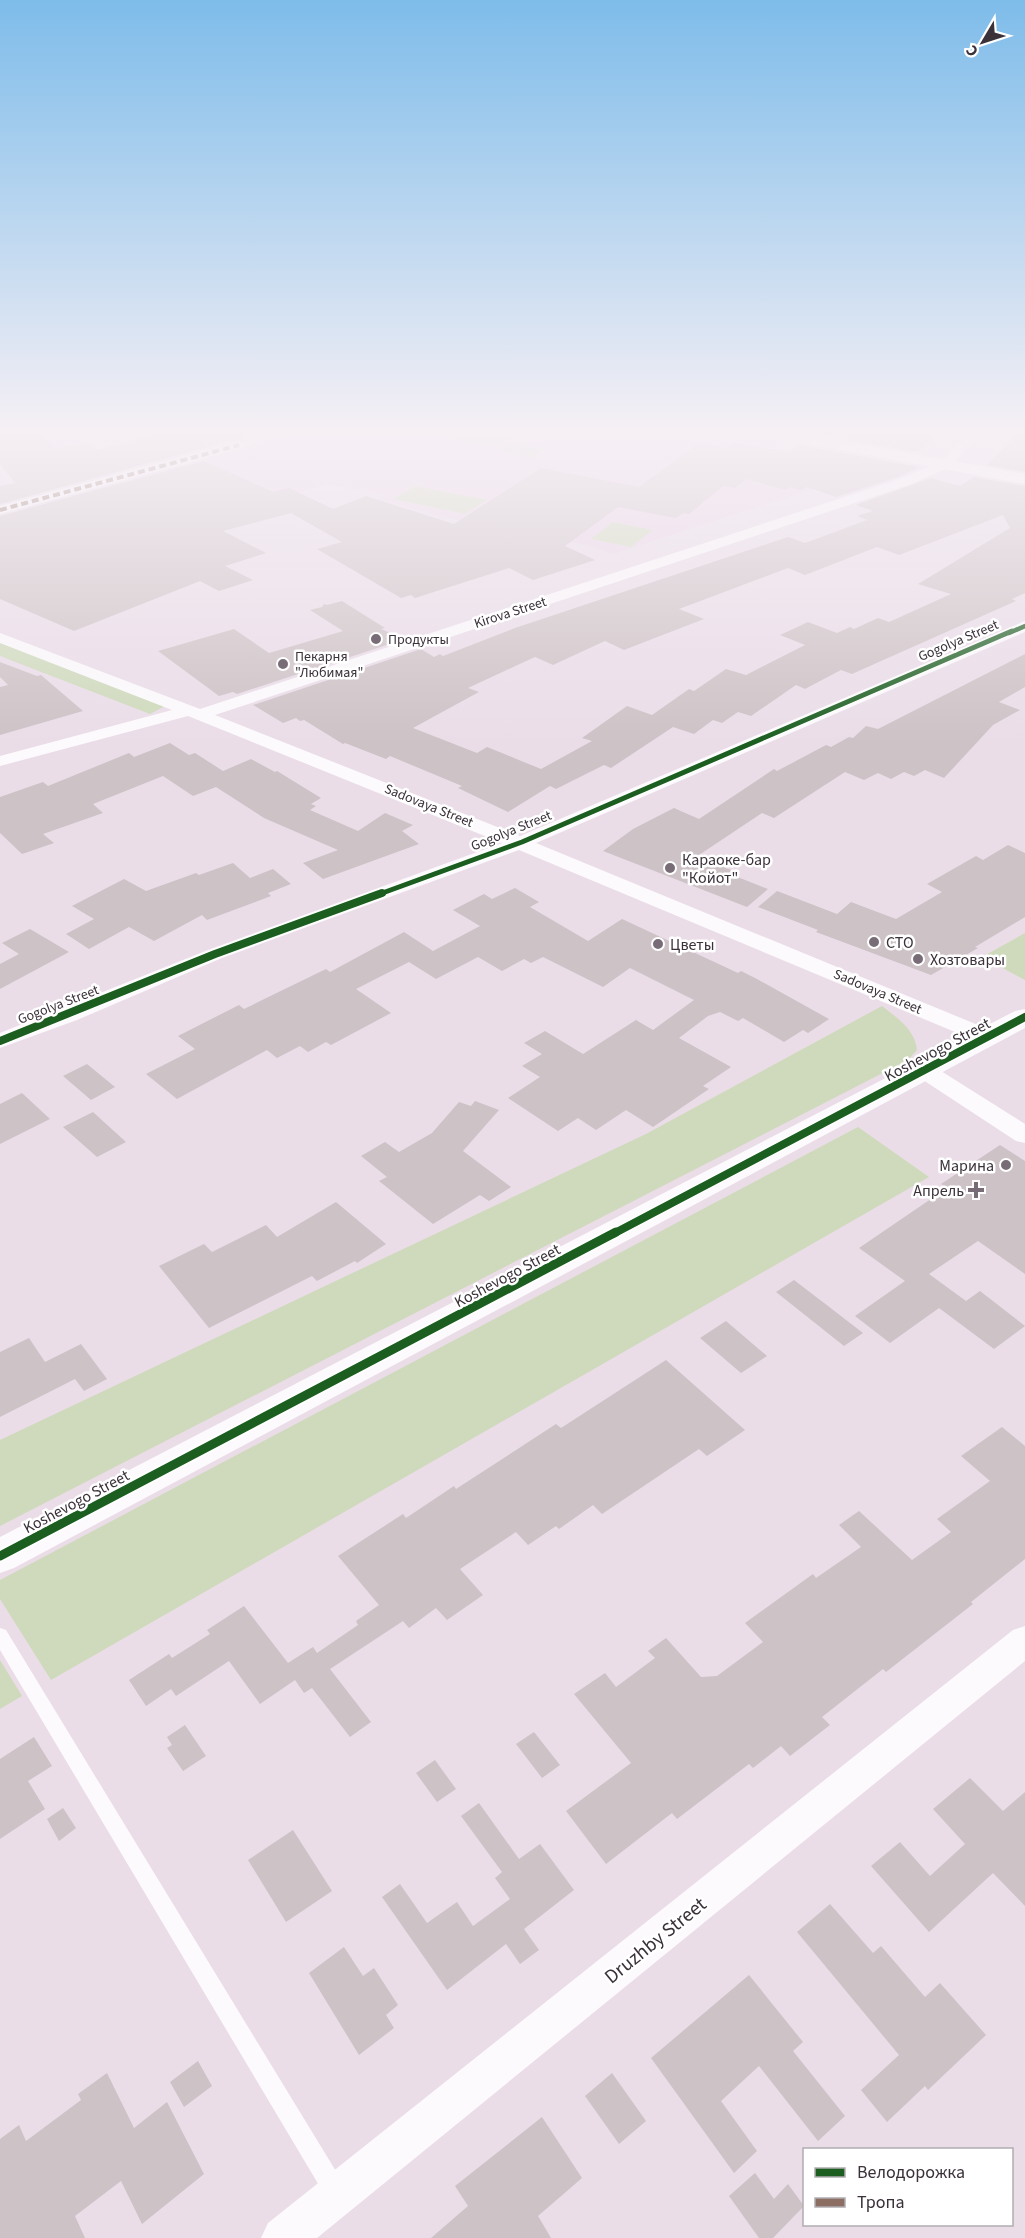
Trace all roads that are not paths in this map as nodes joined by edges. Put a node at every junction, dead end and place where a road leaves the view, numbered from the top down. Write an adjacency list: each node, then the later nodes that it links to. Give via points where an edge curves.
1 (745, 534): 4 (street, Kirova Street)
2 (1025, 626): 6 (street, Gogolya Street)
3 (0, 638): 4 (street, Sadovaya Street)
4 (196, 712): 5 (street, Kirova Street); 6 (street, Sadovaya Street)
5 (0, 761)
6 (522, 842): 8 (street, Sadovaya Street); 9 (street, Gogolya Street, via 215,954)
7 (1025, 1017): 8 (street, Koshevogo Street)
8 (987, 1037): 10 (street, Koshevogo Street)
9 (0, 1041)
10 (925, 1071): 11 (street); 12 (street, Koshevogo Street)
11 (1025, 1135)
12 (0, 1556)
13 (0, 1635): 15 (lane)
14 (1025, 1641): 15 (street, Druzhby Street)
15 (338, 2196): 16 (street, Druzhby Street)
16 (283, 2238)

